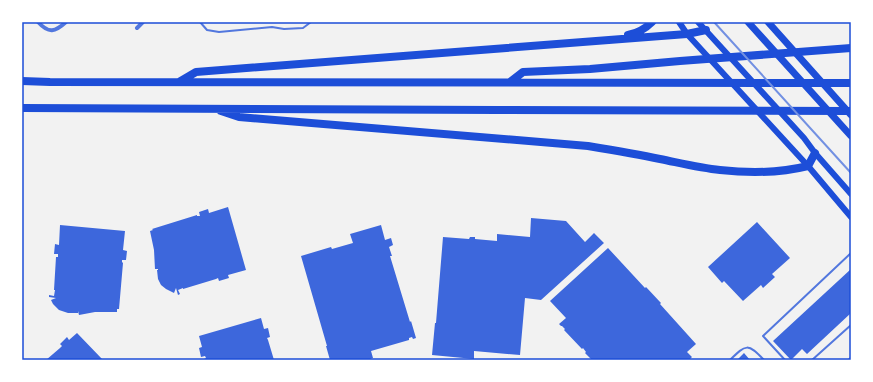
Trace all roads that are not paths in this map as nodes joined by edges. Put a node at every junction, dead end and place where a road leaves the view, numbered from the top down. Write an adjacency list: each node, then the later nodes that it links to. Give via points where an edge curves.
1 (38, 22): 2 (street, via 44,29 51,30 57,30)
2 (66, 22)
3 (144, 22): 11 (street)
4 (200, 22): 5 (lane, via 207,30 219,32 272,27 303,28)
5 (311, 22)
6 (652, 22): 14 (highway, via 636,33)
7 (679, 22): 13 (main road)
8 (698, 22): 12 (main road)
9 (748, 22): 24 (main road)
10 (768, 22): 23 (main road)
11 (137, 28)
12 (706, 30): 13 (highway); 25 (main road)
13 (687, 34): 14 (highway); 26 (main road)
14 (609, 40): 17 (highway, via 196,72)
15 (851, 48): 18 (highway, via 523,72)
16 (22, 81): 17 (highway)
17 (178, 82): 18 (highway)
18 (510, 82): 19 (highway)
19 (851, 83)
20 (22, 108): 21 (highway)
21 (215, 108): 22 (highway); 26 (highway, via 239,117 588,146 720,170 758,172)
22 (851, 111)
23 (851, 115)
24 (851, 136)
25 (815, 153): 26 (highway); 27 (main road)
26 (808, 166): 28 (main road)
27 (851, 194)
28 (851, 217)
29 (850, 254): 33 (lane, via 763,336)
30 (851, 325): 34 (lane)
31 (730, 360): 32 (lane, via 741,349 747,347 754,349)
32 (764, 360)
33 (785, 360)
34 (812, 360)

